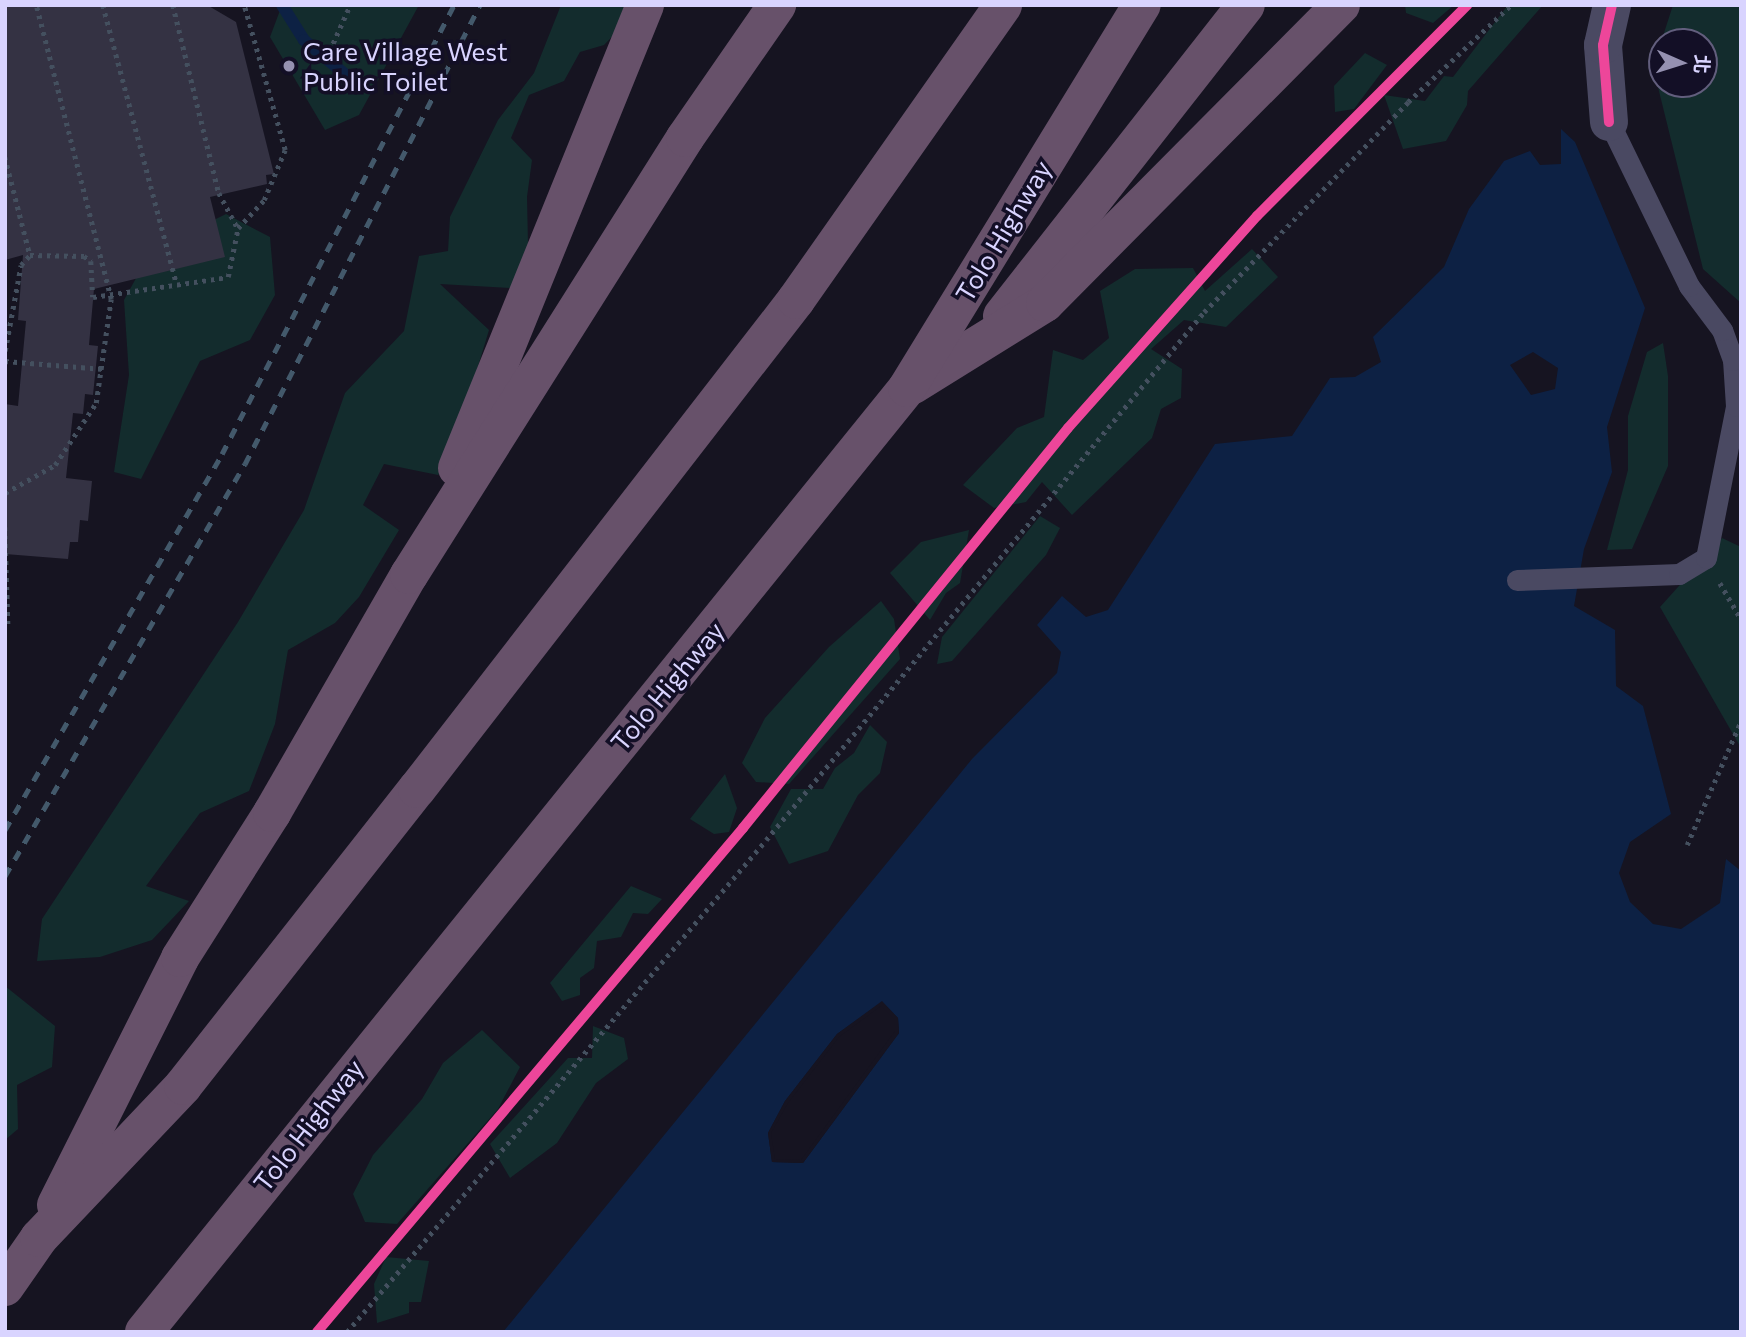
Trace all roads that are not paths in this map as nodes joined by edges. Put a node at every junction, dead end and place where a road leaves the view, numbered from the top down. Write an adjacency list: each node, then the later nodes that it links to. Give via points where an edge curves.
1 (645, 5): 11 (highway)
2 (777, 5): 11 (highway, via 685,138)
3 (1003, 5): 13 (highway, via 796,300 609,534 417,789 183,1086)
4 (1142, 5): 10 (highway, Tolo Highway)
5 (1246, 5): 9 (highway)
6 (1341, 5): 9 (highway, via 1045,303)
7 (1612, 5): 8 (street, via 1603,45)
8 (1609, 122): 12 (lane, via 1689,286 1722,330 1733,360 1735,406 1706,558 1679,575)
9 (979, 345): 10 (highway)
10 (907, 388): 15 (highway, Tolo Highway)
11 (409, 575): 13 (highway, via 272,813 180,958)
12 (1517, 580)
13 (40, 1238): 14 (highway)
14 (5, 1287)
15 (144, 1332)

